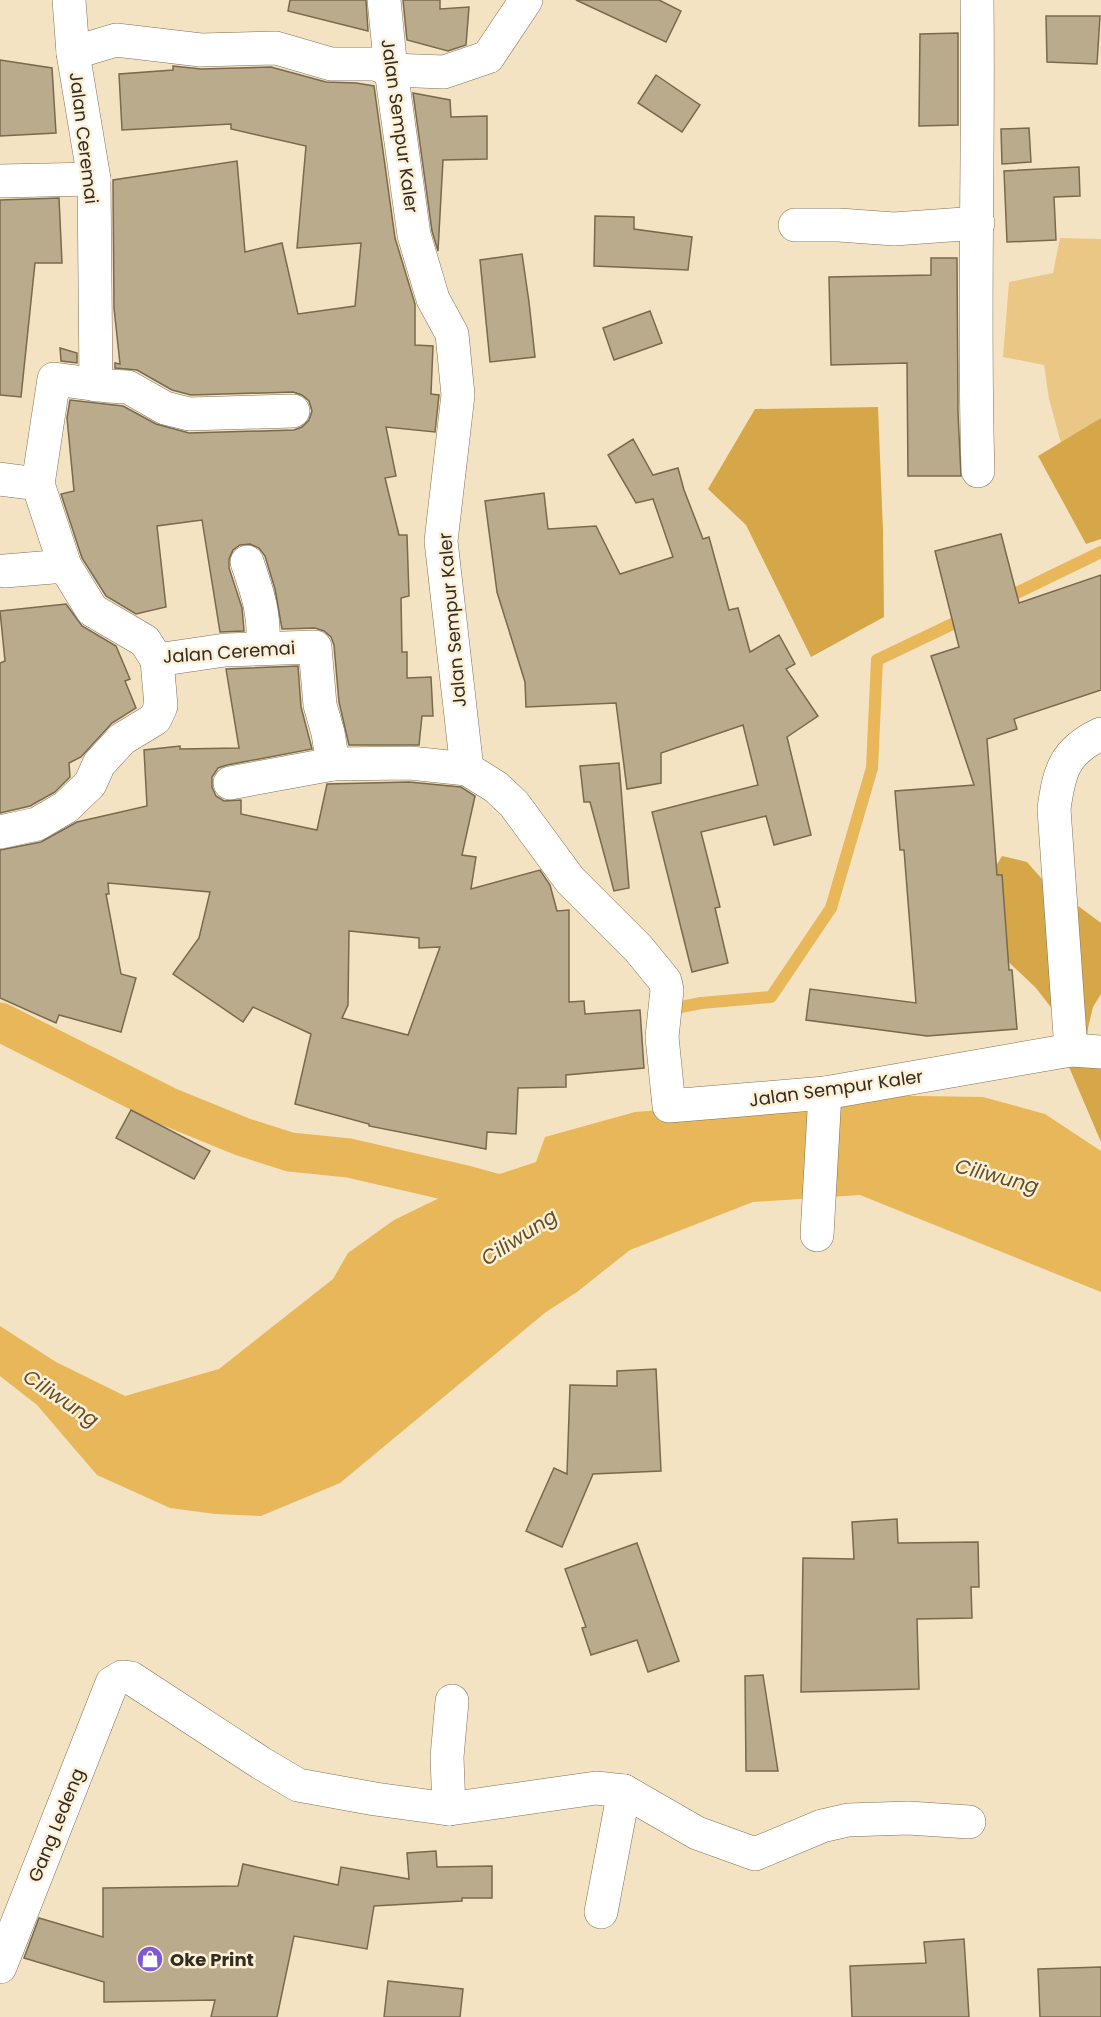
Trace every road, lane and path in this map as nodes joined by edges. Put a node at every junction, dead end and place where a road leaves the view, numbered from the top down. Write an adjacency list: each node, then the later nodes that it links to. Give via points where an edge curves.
1 (69, 0): 5 (street, Jalan Ceremai)
2 (384, 0): 6 (street, Jalan Sempur Kaler)
3 (526, 0): 6 (street, via 488,57 444,72)
4 (977, 0): 9 (street)
5 (73, 53): 6 (street, via 116,40 201,50 276,48 331,64 375,64); 7 (street, Jalan Ceremai)
6 (391, 70): 23 (street, Jalan Sempur Kaler, via 414,235 433,298 452,334 458,395 441,541)
7 (94, 179): 8 (street); 11 (street, Jalan Ceremai)
8 (0, 181)
9 (978, 223): 10 (street, via 894,229); 13 (street)
10 (795, 225)
11 (96, 385): 12 (street, Jalan Ceremai, via 128,387 165,408 189,414); 15 (street, Jalan Ceremai, via 57,378 52,382)
12 (294, 411)
13 (978, 471)
14 (0, 479): 15 (street)
15 (38, 484): 17 (street, Jalan Ceremai)
16 (247, 562): 19 (street, via 264,618)
17 (64, 566): 18 (street); 20 (street, Jalan Ceremai, via 92,610 145,641)
18 (5, 571)
19 (263, 648): 20 (street, Jalan Ceremai); 22 (street, Jalan Ceremai, via 315,647 320,705)
20 (157, 660): 25 (street, via 161,706 155,718 122,739 99,764 90,784 66,807 37,824)
21 (1101, 734): 26 (street, Jalan Sempur Kaler, via 1073,752 1058,778 1054,809)
22 (333, 764): 23 (street, via 410,763); 24 (street)
23 (467, 769): 27 (street, Jalan Sempur Kaler, via 514,804 570,880 665,981 662,1037 669,1106)
24 (230, 783)
25 (0, 832)
26 (1086, 1051): 27 (street, Jalan Sempur Kaler)
27 (824, 1095): 28 (street)
28 (816, 1235)
29 (452, 1701): 31 (street, via 447,1757)
30 (624, 1791): 31 (street, via 597,1788); 32 (street, via 697,1833 755,1854 822,1826 848,1820); 33 (street)
31 (449, 1809): 34 (street, Gang Ledeng, via 298,1785 131,1678 122,1677 112,1683)
32 (969, 1822)
33 (601, 1912)
34 (0, 1967)

